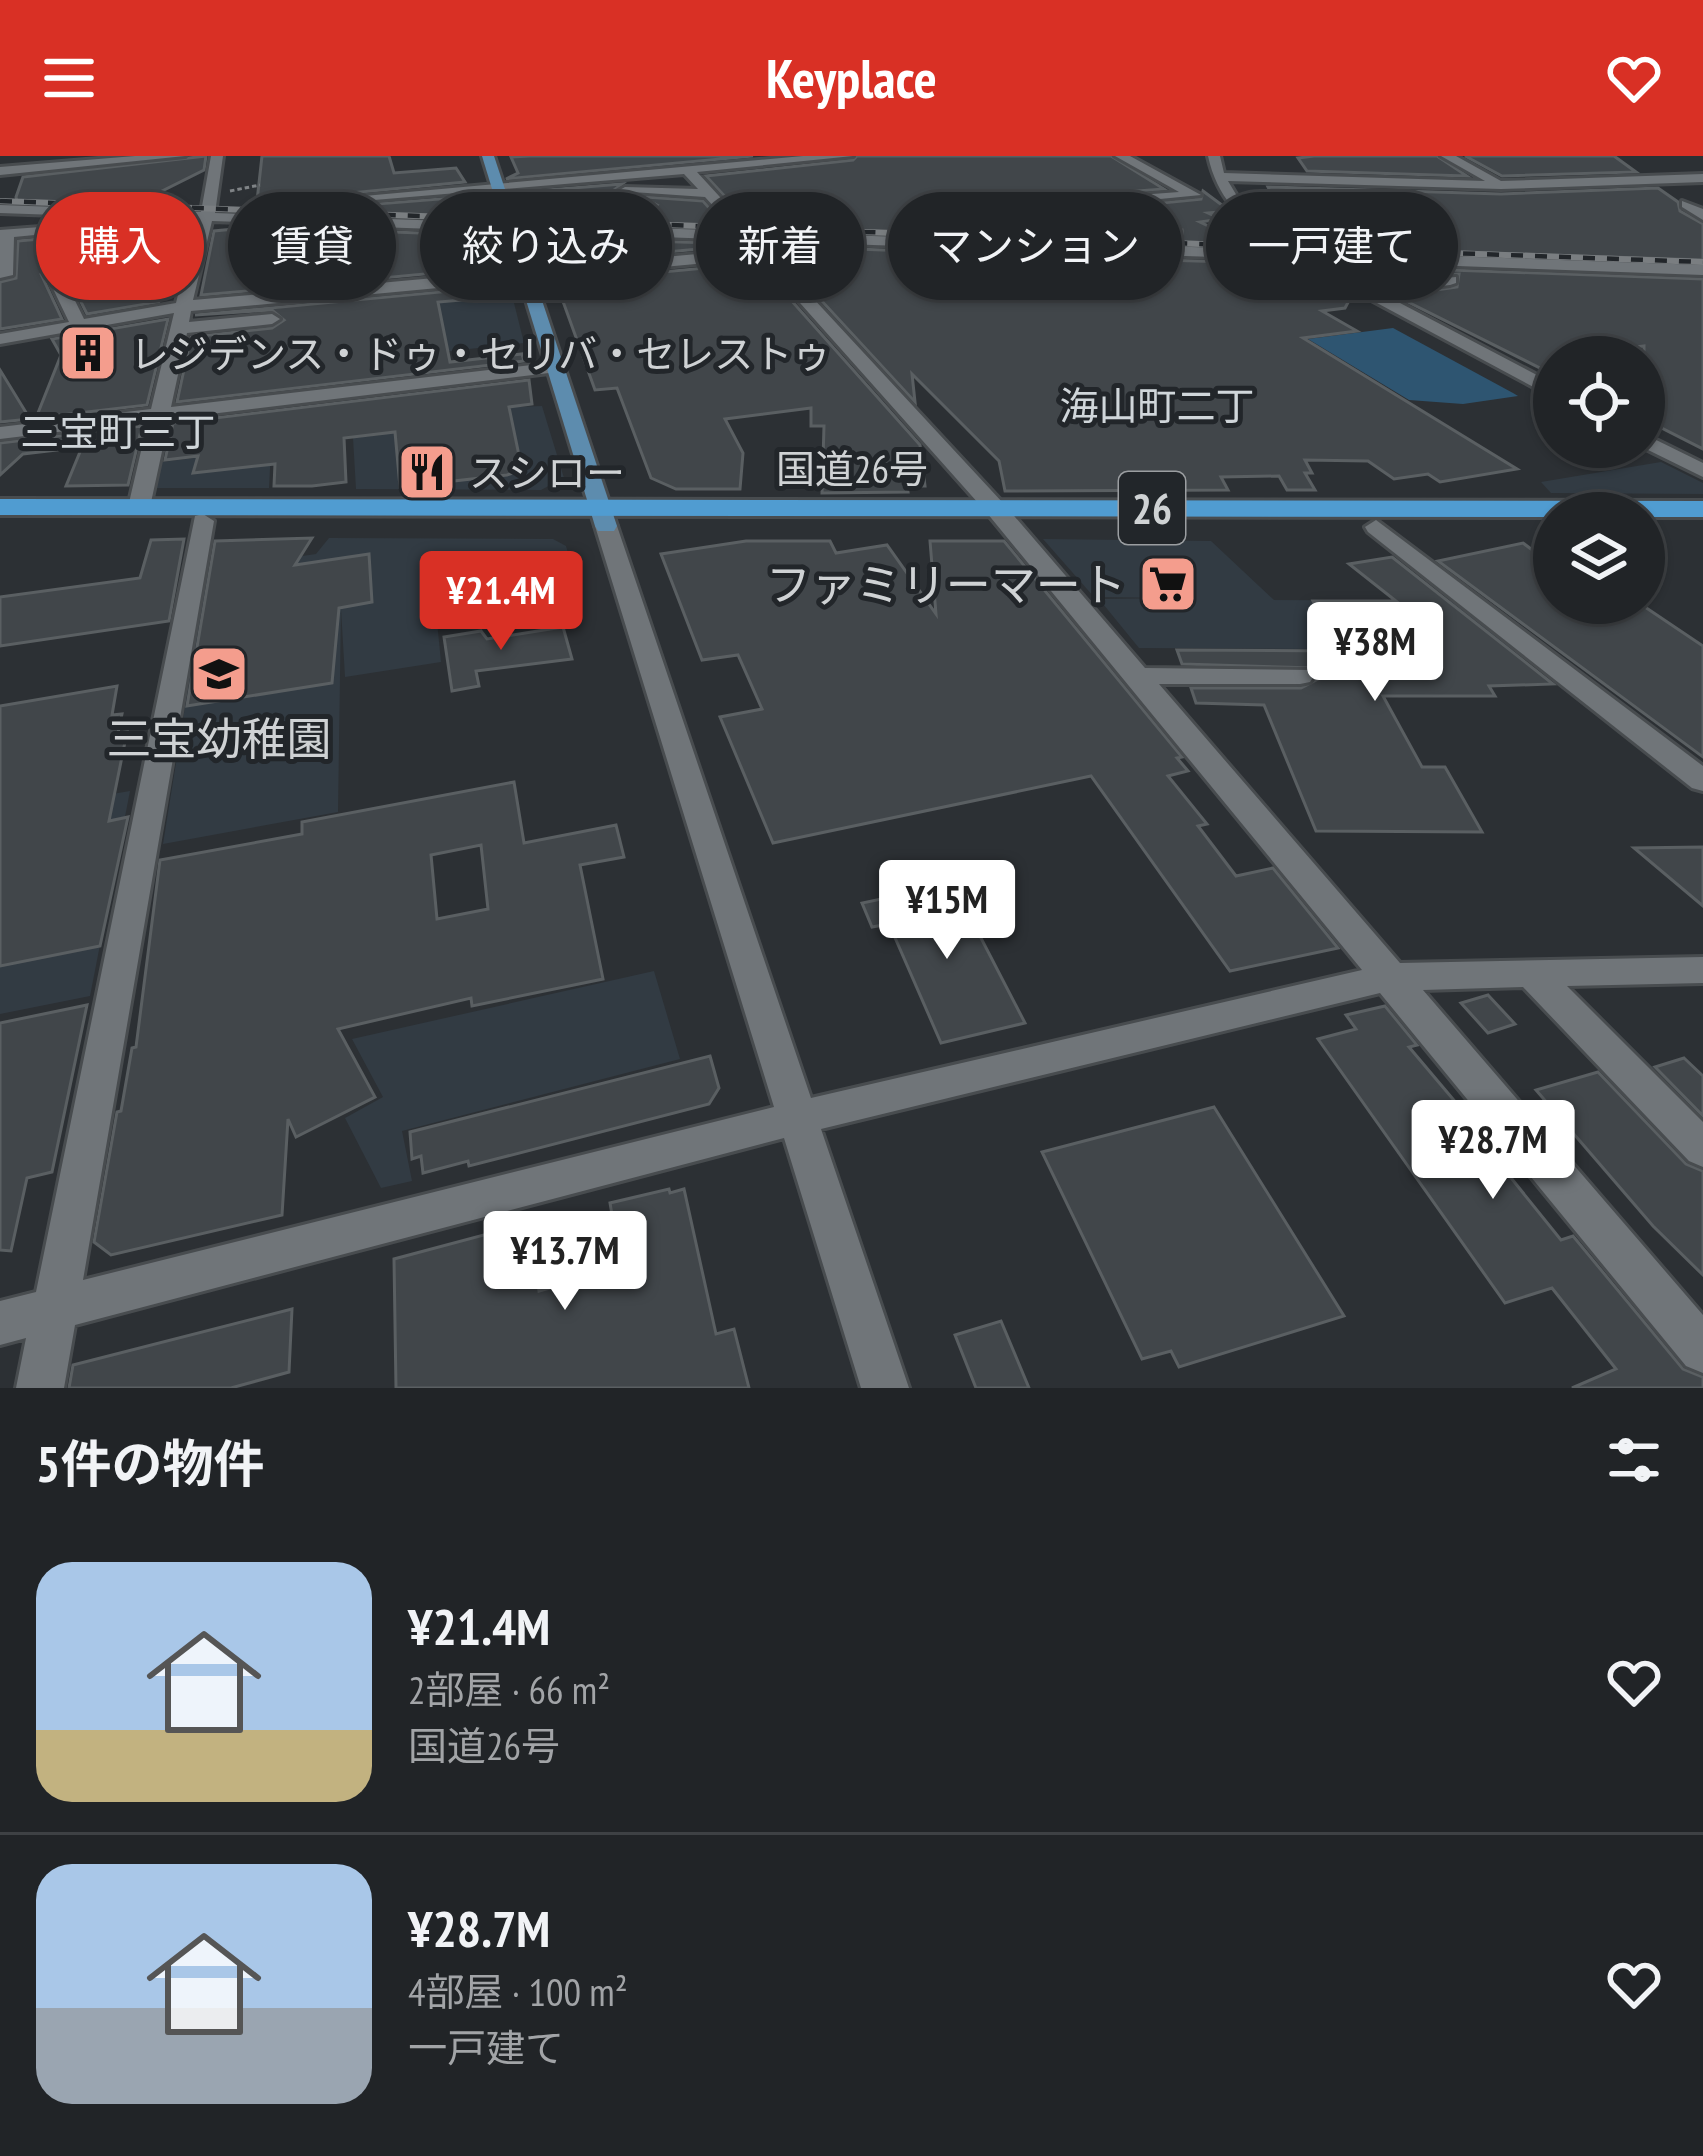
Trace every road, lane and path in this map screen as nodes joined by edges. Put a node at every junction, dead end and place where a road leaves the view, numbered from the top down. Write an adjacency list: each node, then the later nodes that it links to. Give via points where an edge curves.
1 (179, 156): 11 (street)
2 (217, 156): 26 (street)
3 (488, 156): 20 (main road)
4 (847, 156): 9 (street)
5 (1121, 156): 25 (street)
6 (1214, 156): 14 (street)
7 (1447, 156): 18 (street)
8 (0, 160): 10 (street)
9 (720, 160): 12 (street)
10 (48, 162): 11 (street); 13 (street); 16 (street)
11 (161, 164)
12 (688, 170): 17 (street); 19 (street)
13 (0, 172)
14 (1219, 177): 18 (street); 23 (street)
15 (1703, 178): 18 (street)
16 (46, 183)
17 (542, 183): 19 (street); 21 (street)
18 (1501, 185)
19 (712, 188): 22 (street)
20 (499, 192)
21 (510, 192)
22 (714, 192)
23 (1229, 192)
24 (1206, 194): 25 (street)
25 (1193, 195): 27 (street); 29 (street)
26 (214, 196): 28 (street); 34 (street)
27 (1182, 196)
28 (228, 197)
29 (1206, 200)
30 (1688, 204): 35 (street)
31 (0, 209): 32 (street)
32 (36, 210)
33 (36, 212): 38 (street)
34 (206, 214): 36 (street); 37 (street)
35 (1703, 216)
36 (204, 221)
37 (420, 222)
38 (2, 229): 39 (street); 44 (street)
39 (36, 234)
40 (1629, 248): 42 (street)
41 (1458, 261): 42 (street)
42 (1654, 268): 43 (street); 45 (street)
43 (1703, 270)
44 (5, 275)
45 (1703, 290)
46 (67, 300): 54 (street)
47 (188, 300): 52 (street)
48 (249, 300): 52 (street)
49 (535, 300): 57 (main road)
50 (807, 300): 67 (street)
51 (1383, 300): 58 (street)
52 (187, 306): 54 (street); 55 (street)
53 (272, 319): 55 (street)
54 (79, 325): 56 (street)
55 (181, 328): 59 (street)
56 (0, 339)
57 (557, 368): 59 (street); 66 (main road)
58 (1533, 381)
59 (158, 415): 60 (street); 64 (street)
60 (0, 433)
61 (1665, 451): 62 (street)
62 (1703, 471)
63 (0, 507): 64 (highway, 国道26号 / 26)
64 (140, 507): 66 (highway, 国道26号 / 26)
65 (1703, 509): 67 (highway, 国道26号 / 26)
66 (603, 515): 67 (highway, 国道26号 / 26); 69 (highway, 国道26号 / 26); 80 (street)
67 (1003, 517): 70 (highway, 国道26号 / 26); 74 (street)
68 (0, 520): 69 (highway, 国道26号 / 26)
69 (203, 521): 82 (street)
70 (1376, 527): 71 (highway, 国道26号 / 26); 76 (street)
71 (1533, 527)
72 (1665, 527): 73 (highway)
73 (1703, 527)
74 (1136, 676): 75 (street); 79 (street)
75 (1300, 676)
76 (1703, 781)
77 (1703, 970): 78 (street)
78 (1529, 971): 79 (street); 81 (street)
79 (1389, 977): 80 (street); 84 (street)
80 (796, 1118): 82 (street); 86 (street)
81 (1703, 1149)
82 (56, 1309): 83 (street); 85 (street)
83 (0, 1323)
84 (1703, 1350)
85 (40, 1388)
86 (885, 1388)

